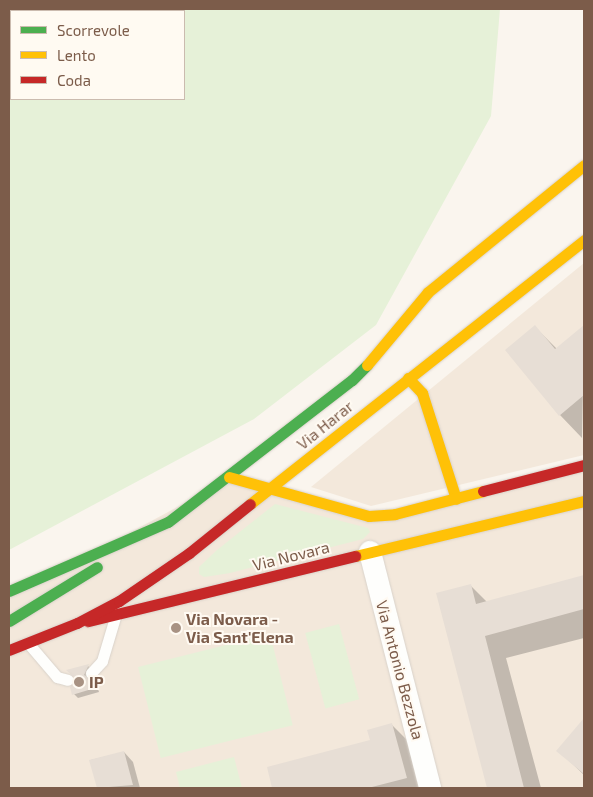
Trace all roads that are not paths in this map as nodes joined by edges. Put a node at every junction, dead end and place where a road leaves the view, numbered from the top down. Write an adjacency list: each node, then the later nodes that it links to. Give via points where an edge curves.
1 (584, 166): 5 (main road, Via Harar, via 428,292 352,380)
2 (584, 240): 3 (main road, Via Harar)
3 (408, 378): 6 (main road, Via Harar); 7 (main road, via 422,394)
4 (584, 465): 7 (main road)
5 (229, 476): 6 (main road); 10 (main road)
6 (273, 488): 9 (main road, via 369,516); 13 (main road, Via Harar)
7 (456, 499): 9 (main road)
8 (584, 501): 11 (main road, Via Novara)
9 (386, 515): 11 (main road)
10 (168, 522): 12 (main road); 15 (main road)
11 (375, 540): 14 (main road, Via Novara); 21 (street, Via Antonio Bezzola)
12 (9, 591)
13 (119, 601): 14 (lane); 16 (main road, Via Harar)
14 (116, 616): 16 (main road, Via Novara); 19 (lane, via 102,661)
15 (9, 621)
16 (77, 623): 17 (main road, Via Novara)
17 (28, 643): 18 (main road, Via Novara); 20 (lane, via 57,677)
18 (9, 650)
19 (91, 674)
20 (68, 680)
21 (430, 788)

